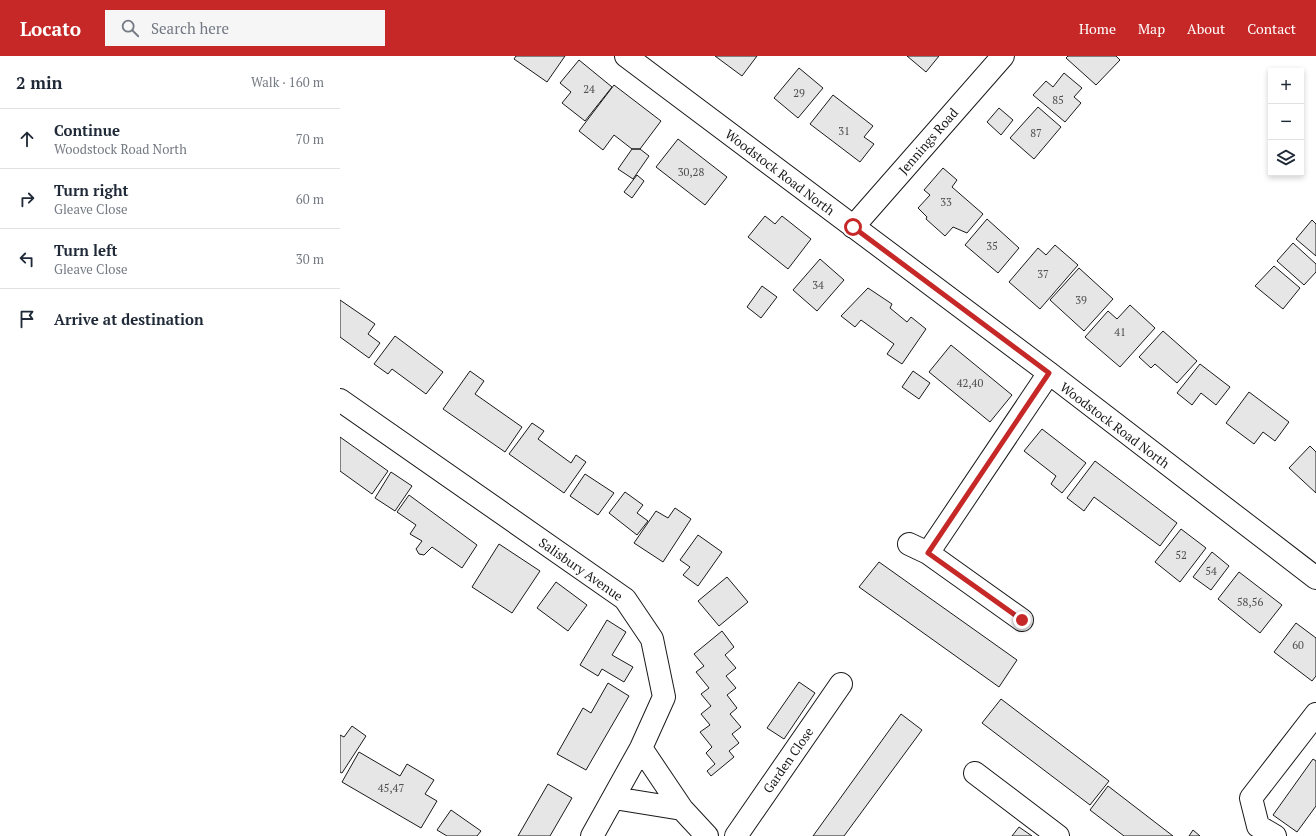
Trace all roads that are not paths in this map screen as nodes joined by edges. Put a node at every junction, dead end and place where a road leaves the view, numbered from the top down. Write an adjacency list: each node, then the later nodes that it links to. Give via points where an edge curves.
1 (626, 56): 3 (street, Woodstock Road North)
2 (1003, 56): 3 (street, Jennings Road)
3 (853, 227): 4 (street, Woodstock Road North)
4 (1049, 373): 6 (street, Woodstock Road North); 7 (street, via 919,549)
5 (340, 400): 10 (street, Salisbury Avenue, via 625,599 652,639 664,697)
6 (1316, 578)
7 (1022, 620)
8 (841, 684): 16 (street, Garden Close)
9 (1316, 714): 18 (street, via 1251,798 1258,826)
10 (641, 748): 12 (street, Salisbury Avenue); 13 (street)
11 (975, 773): 17 (street)
12 (614, 798): 13 (street); 14 (street, Salisbury Avenue)
13 (682, 809): 15 (street)
14 (592, 836)
15 (707, 836)
16 (736, 836)
17 (1058, 836)
18 (1274, 836)

